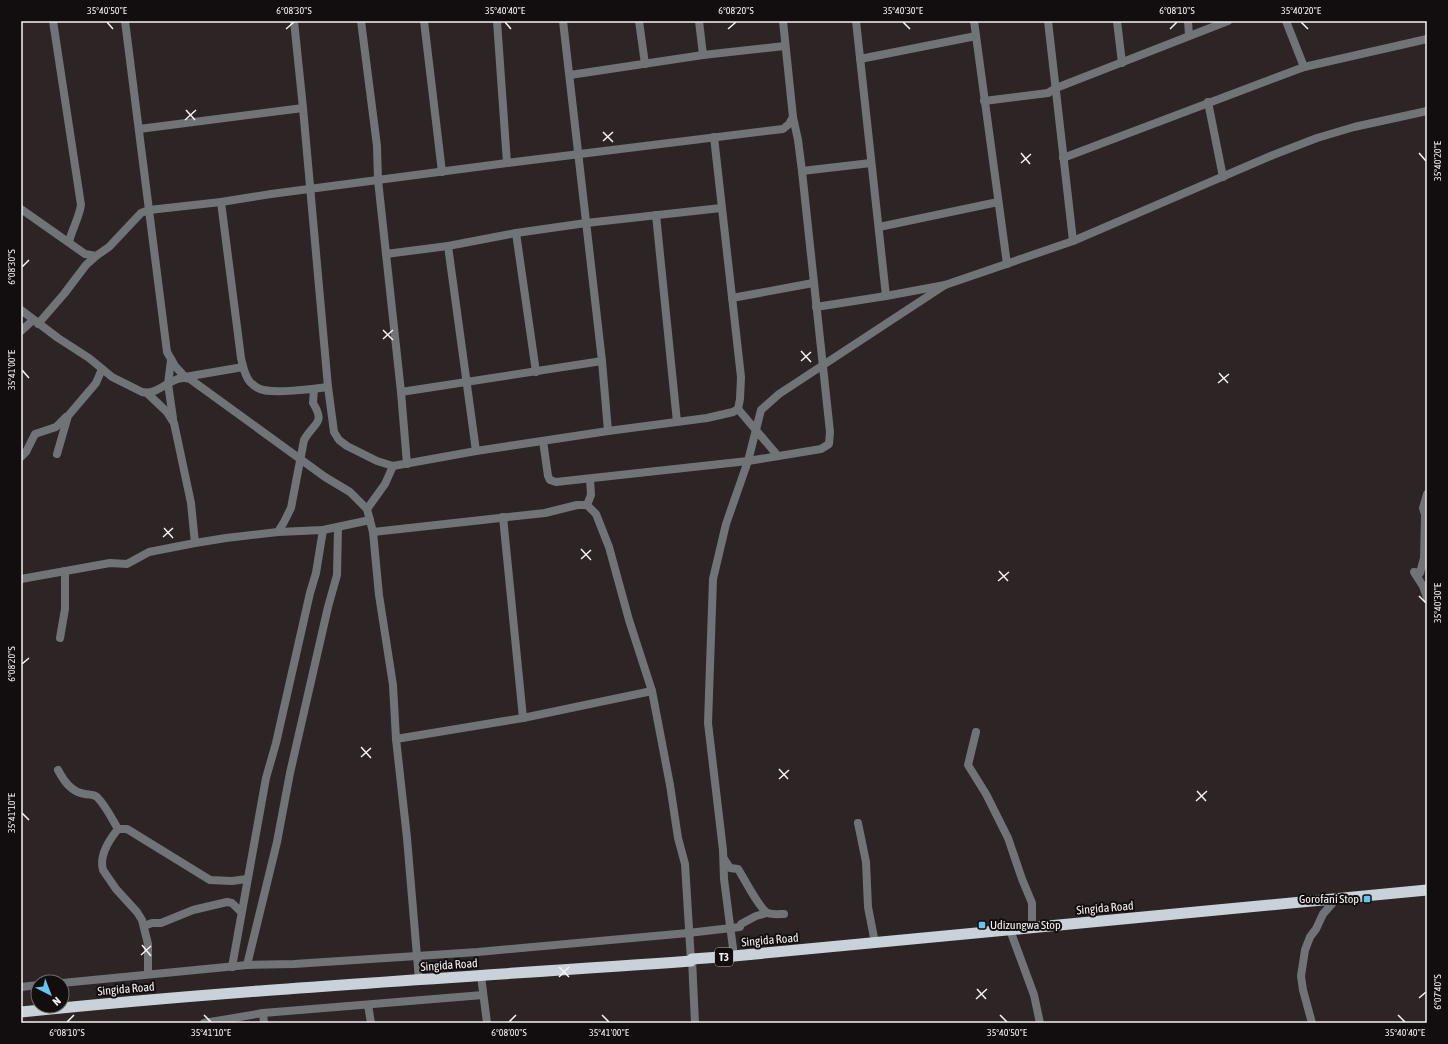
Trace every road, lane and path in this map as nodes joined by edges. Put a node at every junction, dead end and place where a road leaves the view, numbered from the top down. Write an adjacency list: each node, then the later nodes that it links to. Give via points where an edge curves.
1 (53, 21): 55 (street, via 81,205)
2 (125, 21): 34 (street)
3 (294, 21): 31 (street)
4 (361, 21): 43 (street)
5 (424, 21): 41 (street)
6 (497, 21): 38 (street)
7 (563, 21): 27 (street)
8 (639, 21): 25 (street)
9 (699, 21): 22 (street)
10 (783, 21): 21 (street)
11 (856, 21): 23 (street)
12 (974, 21): 18 (street)
13 (1048, 21): 28 (street)
14 (1117, 21): 24 (street)
15 (1188, 21): 19 (street)
16 (1228, 21): 19 (street)
17 (1286, 21): 26 (street)
18 (976, 36): 23 (street); 29 (street)
19 (1190, 36): 24 (street)
20 (1427, 39): 26 (street)
21 (786, 46): 22 (street); 33 (street)
22 (703, 54): 25 (street)
23 (860, 59): 39 (street)
24 (1122, 62): 28 (street)
25 (645, 64): 27 (street)
26 (1304, 67): 30 (street)
27 (570, 75): 36 (street)
28 (1056, 88): 29 (street, via 1048,93); 37 (street)
29 (984, 101): 46 (street)
30 (1208, 102): 37 (street); 42 (street)
31 (303, 108): 34 (street); 44 (street)
32 (1427, 111): 42 (street, via 1317,138)
33 (793, 117): 35 (street, via 784,129); 40 (street)
34 (139, 129): 49 (street)
35 (714, 137): 36 (street); 47 (street)
36 (578, 154): 38 (street); 51 (street)
37 (1063, 158): 54 (street)
38 (507, 163): 41 (street)
39 (871, 163): 40 (street); 52 (street)
40 (802, 171): 60 (street)
41 (442, 172): 43 (street)
42 (1223, 177): 54 (street)
43 (378, 180): 44 (street); 57 (street)
44 (310, 189): 45 (street); 77 (street)
45 (221, 202): 49 (street); 71 (street)
46 (998, 202): 52 (street); 59 (street)
47 (721, 208): 50 (street); 63 (street)
48 (21, 209): 55 (street)
49 (149, 210): 58 (street, via 141,213 109,247); 68 (street, via 167,352)
50 (656, 215): 51 (street); 84 (street)
51 (586, 223): 53 (street); 69 (street)
52 (879, 227): 62 (street)
53 (516, 234): 56 (street); 73 (street)
54 (1073, 241): 59 (street)
55 (69, 242): 58 (street, via 85,254)
56 (448, 246): 57 (street); 75 (street)
57 (386, 254): 79 (street)
58 (96, 256): 66 (street)
59 (1007, 264): 61 (street)
60 (813, 283): 63 (street); 64 (street)
61 (945, 285): 62 (street); 70 (street)
62 (886, 296): 64 (street)
63 (732, 298): 81 (street, via 741,377)
64 (816, 307): 70 (street)
65 (21, 310): 66 (street)
66 (36, 322): 67 (street); 72 (street)
67 (21, 331)
68 (171, 360): 74 (street); 76 (street)
69 (602, 361): 73 (street); 86 (street)
70 (823, 365): 85 (street, via 767,403 761,410); 90 (street, via 830,444 822,449)
71 (243, 367): 74 (street); 78 (street, via 250,382 260,389)
72 (102, 369): 80 (street, via 112,377); 82 (street, via 96,383)
73 (536, 372): 75 (street)
74 (185, 378): 76 (street); 92 (street, via 190,379)
75 (466, 382): 79 (street); 88 (street)
76 (168, 384): 80 (street); 83 (street)
77 (328, 387): 78 (street); 95 (street, via 334,432 339,440 377,462)
78 (314, 389): 92 (street, via 313,402 318,409 319,420 304,440)
79 (401, 392): 94 (street)
80 (147, 393): 83 (street)
81 (738, 409): 84 (street, via 707,418); 85 (street)
82 (68, 416): 89 (street); 91 (street, via 56,427 35,434)
83 (174, 422): 106 (street, via 191,503)
84 (677, 422): 86 (street)
85 (756, 428): 90 (street); 93 (street)
86 (608, 431): 87 (street)
87 (543, 441): 88 (street); 96 (street, via 550,480 556,482)
88 (476, 451): 94 (street)
89 (57, 454)
90 (778, 456): 93 (street)
91 (21, 458)
92 (300, 458): 99 (street, via 350,492); 104 (street, via 291,508)
93 (748, 461): 96 (street); 118 (street, via 726,524 713,579 708,723)
94 (407, 464): 95 (street)
95 (393, 466): 99 (street, via 385,484)
96 (590, 479): 98 (street)
97 (1427, 494): 109 (street, via 1423,508 1424,558 1420,573 1414,572)
98 (588, 505): 100 (street); 111 (street, via 596,514 609,547)
99 (366, 509): 101 (street)
100 (503, 517): 105 (street); 112 (street)
101 (370, 520): 102 (street); 105 (street)
102 (338, 527): 103 (street); 134 (street, via 337,574)
103 (323, 530): 104 (street); 119 (street, via 316,573 266,778)
104 (278, 532): 106 (street)
105 (373, 532): 114 (street, via 379,595 393,685)
106 (195, 543): 107 (street, via 149,552 127,564 110,563)
107 (65, 571): 108 (street); 110 (street, via 65,609)
108 (21, 579)
109 (1427, 598)
110 (60, 638)
111 (652, 691): 112 (street); 129 (street, via 678,838 685,864)
112 (523, 718): 114 (street)
113 (976, 732): 127 (street, via 968,765 1008,838 1032,903)
114 (396, 739): 131 (street)
115 (58, 770): 117 (street, via 61,778 75,791 97,797)
116 (858, 823): 130 (street, via 866,862 868,907)
117 (118, 830): 119 (street, via 127,829 210,880); 125 (street, via 105,850 102,859 103,870 137,912)
118 (723, 858): 123 (street, via 730,868 738,869); 126 (street)
119 (247, 879): 122 (street)
120 (1427, 890): 121 (highway, Singida Road / T3)
121 (1337, 898): 127 (highway, Singida Road / T3); 150 (street, via 1322,914 1305,950 1301,976)
122 (241, 912): 125 (street, via 232,903 227,902 192,910); 135 (street)
123 (767, 913): 124 (street); 126 (street, via 756,916 740,927)
124 (784, 914)
125 (144, 926): 136 (street, via 148,944)
126 (731, 928): 129 (street); 132 (street)
127 (1032, 928): 128 (highway, Singida Road / T3)
128 (1010, 930): 130 (highway, Singida Road / T3); 149 (street, via 1034,995)
129 (688, 933): 131 (street); 133 (street)
130 (875, 943): 132 (highway, Singida Road / T3)
131 (416, 956): 134 (street); 138 (street)
132 (734, 956): 133 (highway, Singida Road / T3)
133 (692, 960): 137 (highway, Singida Road / T3); 148 (street)
134 (247, 965): 135 (street)
135 (232, 967): 136 (street)
136 (148, 974): 139 (street)
137 (481, 976): 138 (highway, Singida Road / T3); 140 (street)
138 (419, 980): 142 (highway, Singida Road / T3)
139 (70, 981)
140 (483, 995): 141 (street); 147 (street)
141 (368, 1005): 143 (street); 146 (street)
142 (21, 1012)
143 (263, 1013): 144 (street); 145 (street)
144 (204, 1023)
145 (264, 1023)
146 (371, 1023)
147 (487, 1023)
148 (695, 1023)
149 (1040, 1023)
150 (1312, 1023)

